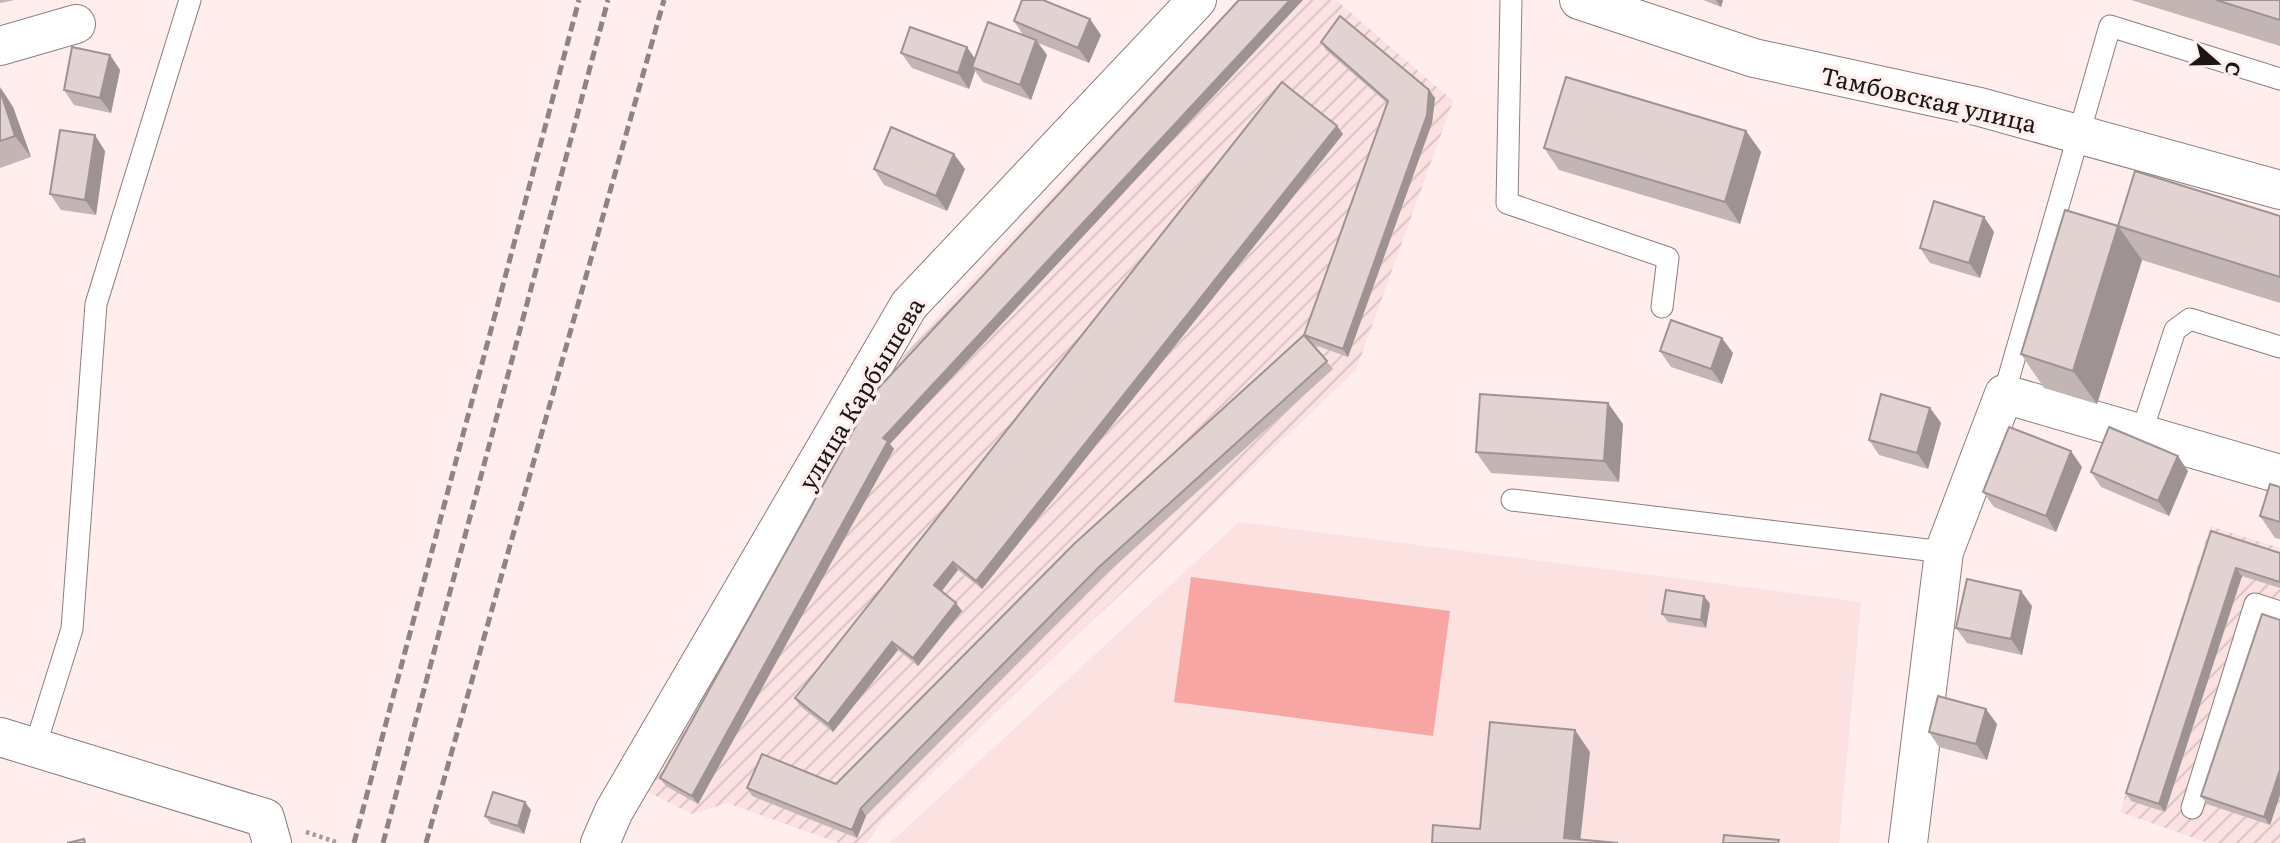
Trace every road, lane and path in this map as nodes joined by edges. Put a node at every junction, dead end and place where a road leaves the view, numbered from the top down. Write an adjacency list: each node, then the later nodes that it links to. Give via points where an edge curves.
1 (190, 0): 18 (lane, via 96,304 72,629)
2 (1198, 0): 21 (street, улица Карбышева, via 909,305 614,811)
3 (1511, 0): 10 (lane, via 1507,203 1668,258)
4 (1579, 0): 8 (street, Тамбовская улица, via 1754,58 1980,107)
5 (76, 24): 6 (street)
6 (0, 46)
7 (2280, 79): 8 (lane, via 2110,26)
8 (2077, 134): 9 (street, Тамбовская улица); 12 (lane)
9 (2280, 190)
10 (1662, 307)
11 (2280, 347): 13 (lane, via 2190,319 2175,330)
12 (2004, 394): 13 (street); 16 (street)
13 (2141, 434): 14 (street)
14 (2280, 474)
15 (1512, 500): 16 (lane)
16 (1944, 552): 22 (street)
17 (2280, 612): 19 (lane, via 2255,604)
18 (18, 742): 20 (street)
19 (2192, 808)
20 (269, 831)
21 (600, 843)
22 (1908, 843)

